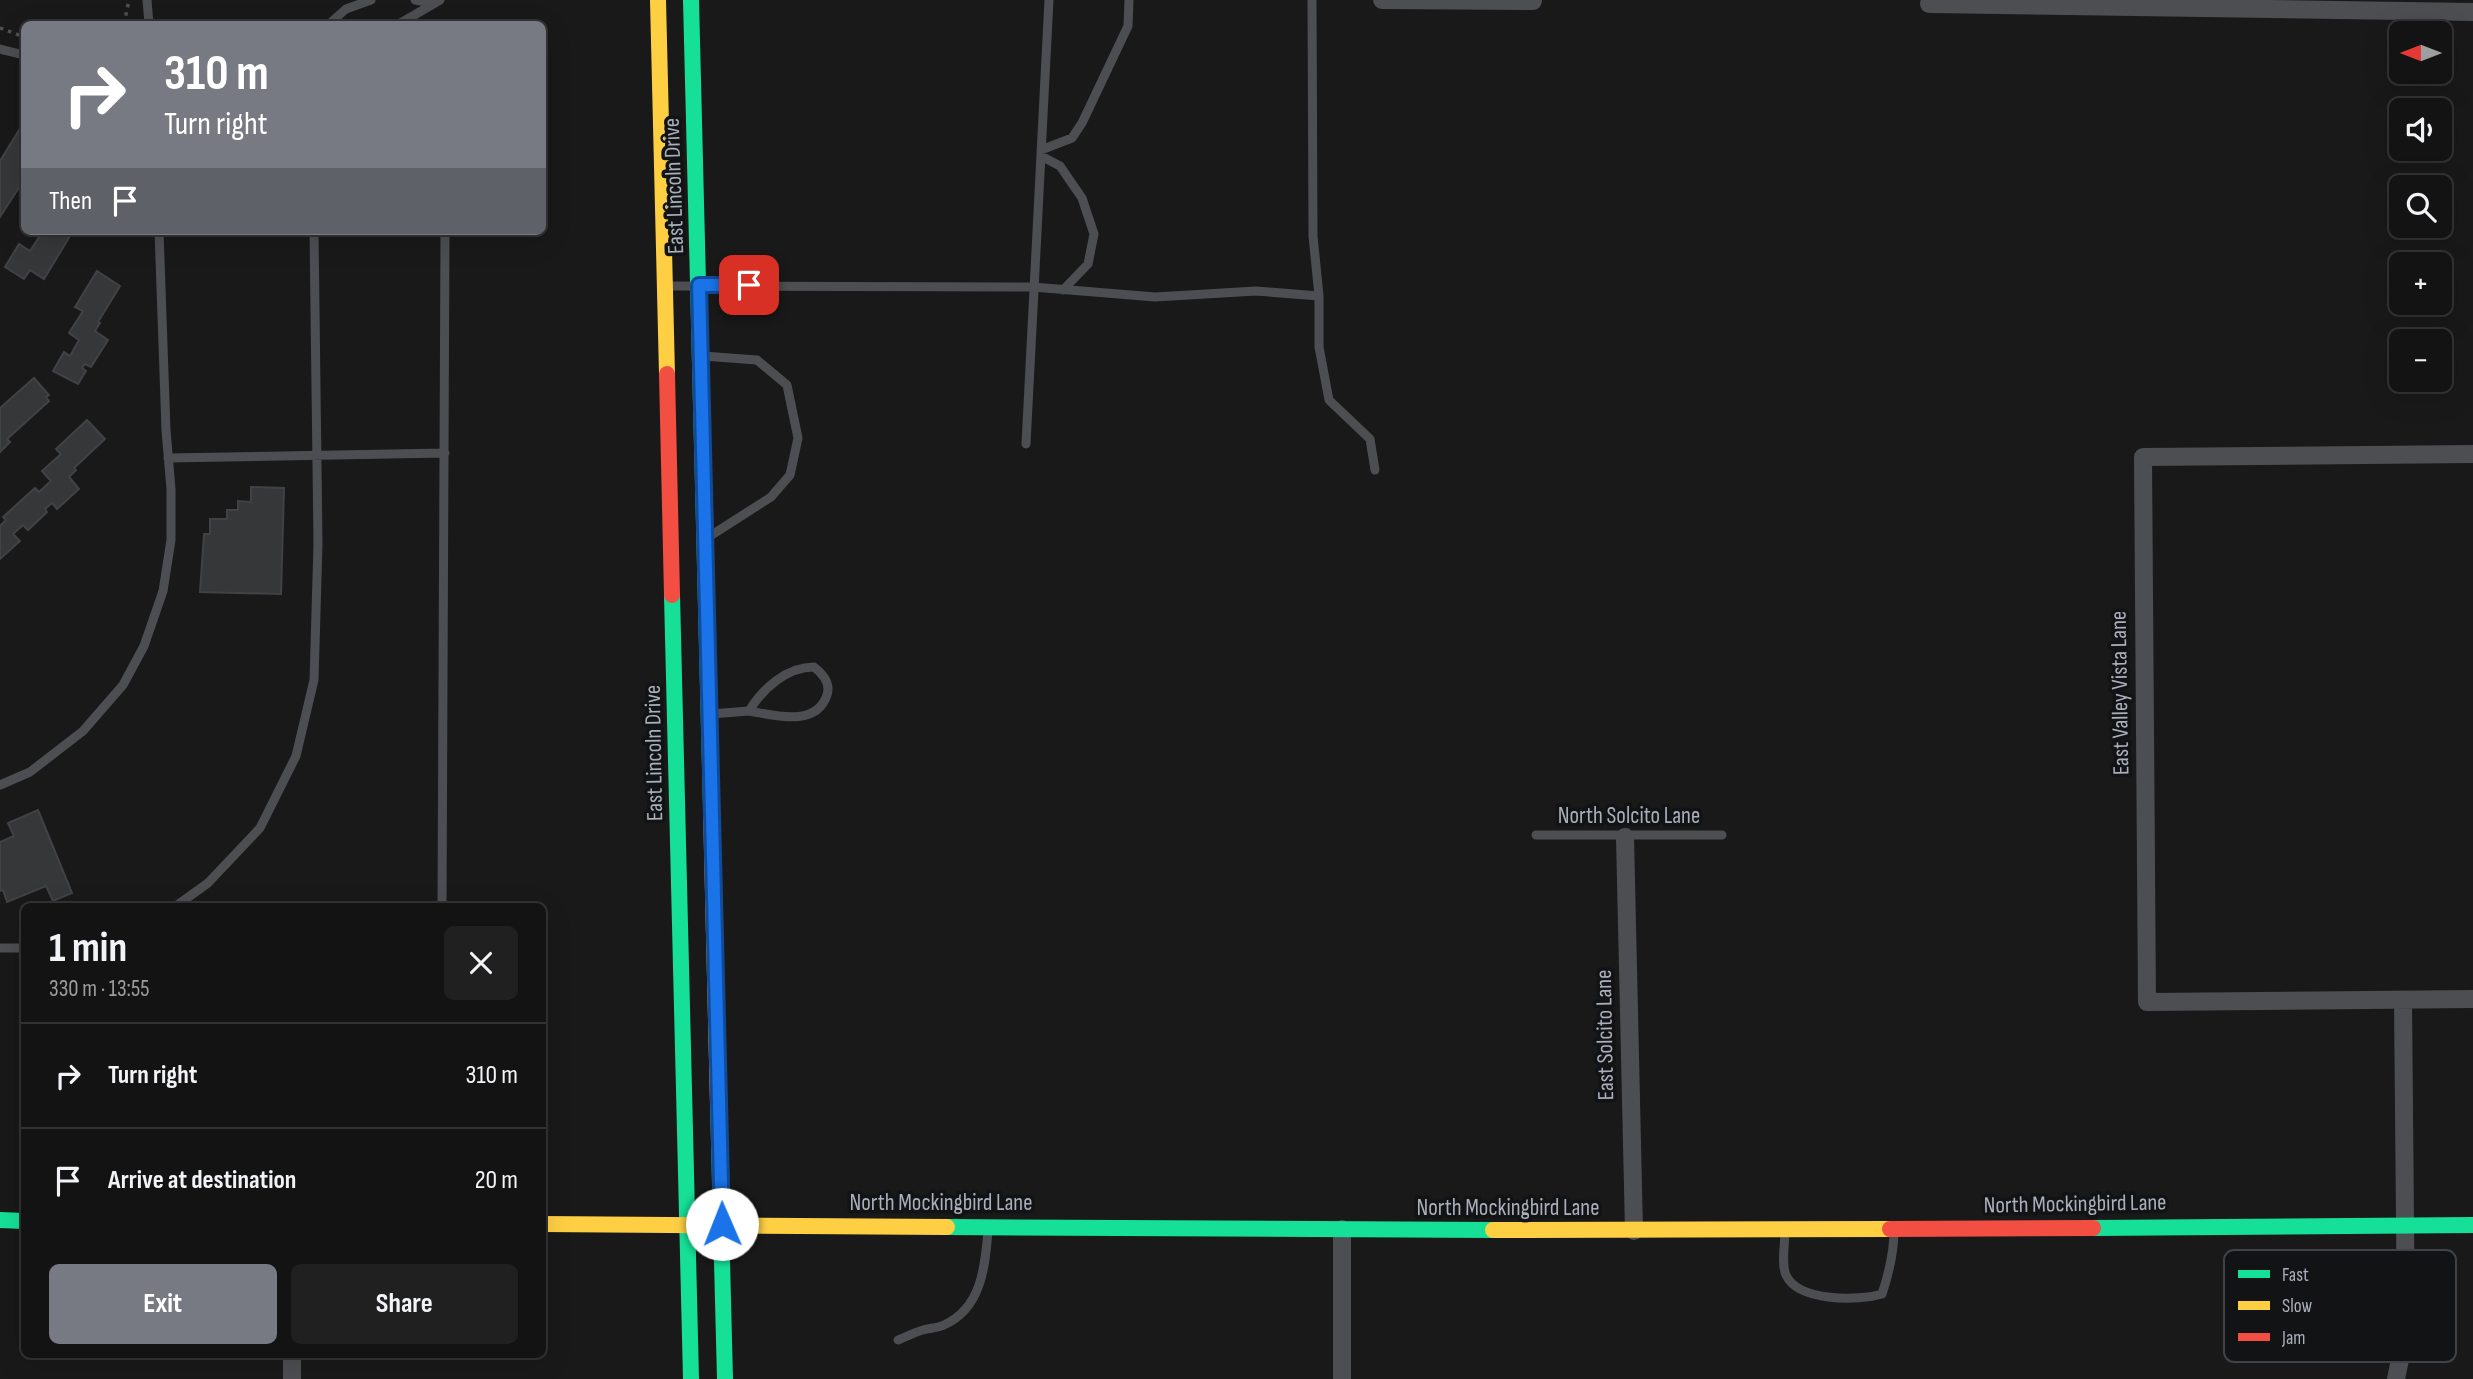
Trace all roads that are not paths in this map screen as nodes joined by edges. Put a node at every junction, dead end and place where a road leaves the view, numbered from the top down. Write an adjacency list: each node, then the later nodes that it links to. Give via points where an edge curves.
1 (147, 0): 14 (lane)
2 (371, 0): 15 (lane, via 346,9)
3 (415, 0): 10 (lane)
4 (658, 0): 24 (main road, East Lincoln Drive)
5 (691, 0): 23 (main road, East Lincoln Drive)
6 (1049, 0): 19 (lane)
7 (1129, 0): 19 (lane, via 1128,26 1082,123 1072,138)
8 (1312, 0): 27 (lane, via 1313,236)
9 (1382, 0): 11 (street)
10 (435, 2): 16 (lane)
11 (1533, 2)
12 (1929, 4): 13 (street)
13 (2473, 12)
14 (149, 21)
15 (332, 21)
16 (403, 21)
17 (0, 49): 18 (lane)
18 (21, 54)
19 (1041, 153): 25 (lane); 26 (lane, via 1060,166 1082,198 1094,234 1088,264)
20 (159, 235): 33 (lane)
21 (314, 235): 32 (lane)
22 (445, 235): 30 (lane)
23 (699, 285): 24 (lane); 25 (lane); 28 (main road, East Lincoln Drive)
24 (665, 286): 36 (main road, East Lincoln Drive)
25 (1033, 287): 26 (lane); 29 (lane)
26 (1063, 290): 27 (lane, via 1155,297 1256,291)
27 (1319, 296): 34 (lane, via 1319,347 1329,400 1370,439)
28 (701, 356): 35 (main road, East Lincoln Drive); 35 (lane, via 757,360 787,385 798,438 790,475 771,497)
29 (1026, 444)
30 (445, 453): 32 (lane); 44 (lane)
31 (2473, 454): 48 (street, East Valley Vista Lane, via 2143,457 2147,1002)
32 (317, 456): 33 (lane); 43 (lane, via 314,680 296,755 260,828 208,883)
33 (168, 458): 39 (lane, via 171,540 163,591 144,646 123,685 83,731 30,772)
34 (1375, 470)
35 (706, 539): 37 (main road, East Lincoln Drive)
36 (675, 705): 37 (main road); 52 (main road, East Lincoln Drive)
37 (710, 710): 38 (lane); 53 (main road, East Lincoln Drive)
38 (749, 711): 38 (lane, via 763,691 795,668 814,667 827,681 825,699 808,715)
39 (0, 785)
40 (1536, 835): 42 (lane, North Solcito Lane)
41 (1722, 835): 42 (lane, North Solcito Lane)
42 (1625, 837): 60 (street, East Solcito Lane)
43 (180, 903)
44 (442, 903)
45 (0, 948): 46 (lane)
46 (21, 948)
47 (2473, 999): 48 (street, East Valley Vista Lane)
48 (2403, 1000): 54 (street)
49 (0, 1220): 50 (main road)
50 (21, 1221)
51 (546, 1224): 52 (main road, North Mockingbird Lane)
52 (688, 1224): 53 (main road, North Mockingbird Lane); 65 (main road, East Lincoln Drive)
53 (722, 1224): 56 (main road, North Mockingbird Lane); 66 (main road, East Lincoln Drive)
54 (2406, 1224): 55 (main road, North Mockingbird Lane); 57 (main road, North Mockingbird Lane); 61 (street)
55 (2473, 1225)
56 (989, 1226): 58 (main road, North Mockingbird Lane); 62 (lane, via 985,1271 965,1310 942,1326)
57 (1894, 1228): 59 (main road, North Mockingbird Lane); 59 (lane, via 1894,1248 1882,1294 1866,1299 1824,1297 1794,1286 1785,1274)
58 (1342, 1229): 60 (main road, North Mockingbird Lane); 67 (street)
59 (1785, 1230): 60 (main road, North Mockingbird Lane)
60 (1633, 1231)
61 (2406, 1250)
62 (898, 1340)
63 (292, 1358): 64 (street)
64 (292, 1379)
65 (691, 1379)
66 (725, 1379)
67 (1342, 1379)

